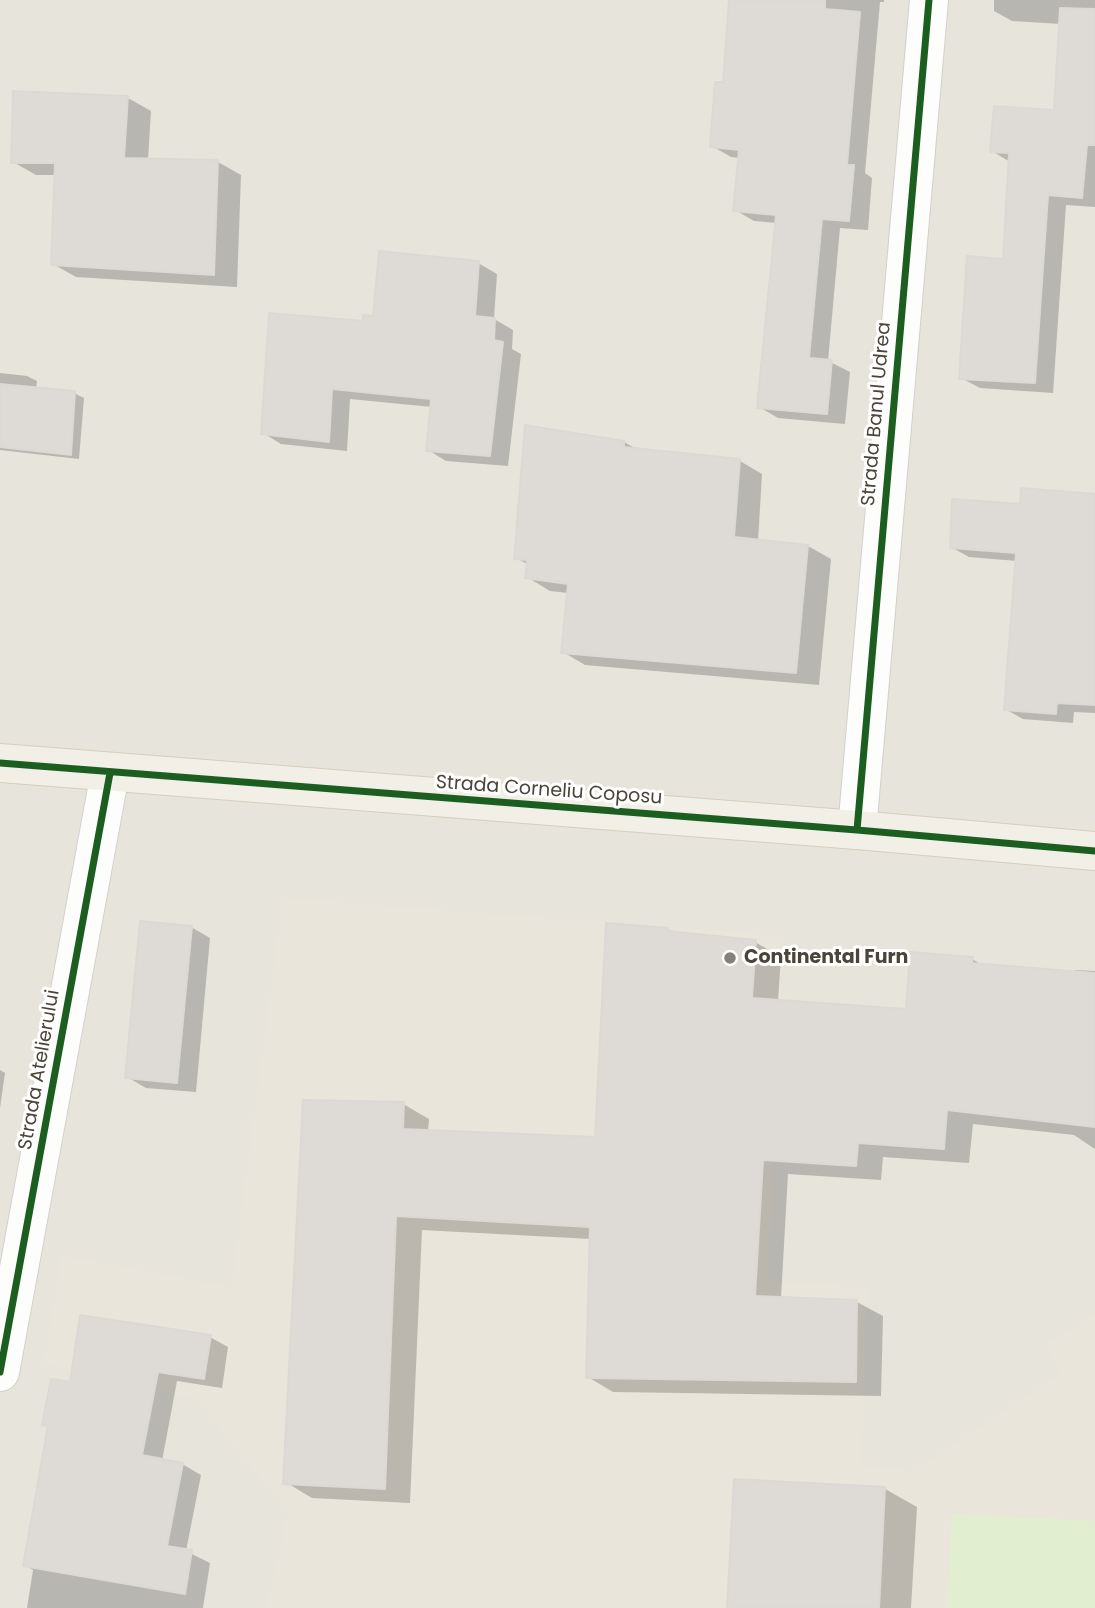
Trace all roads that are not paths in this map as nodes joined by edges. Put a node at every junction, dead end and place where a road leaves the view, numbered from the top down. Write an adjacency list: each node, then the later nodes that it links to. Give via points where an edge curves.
1 (929, 0): 4 (street, Strada Banul Udrea)
2 (0, 763): 3 (main road, Strada Corneliu Coposu)
3 (110, 773): 4 (main road, Strada Corneliu Coposu); 6 (street, Strada Atelierului)
4 (858, 830): 5 (main road, Strada Corneliu Coposu)
5 (1095, 852)
6 (0, 1372)

